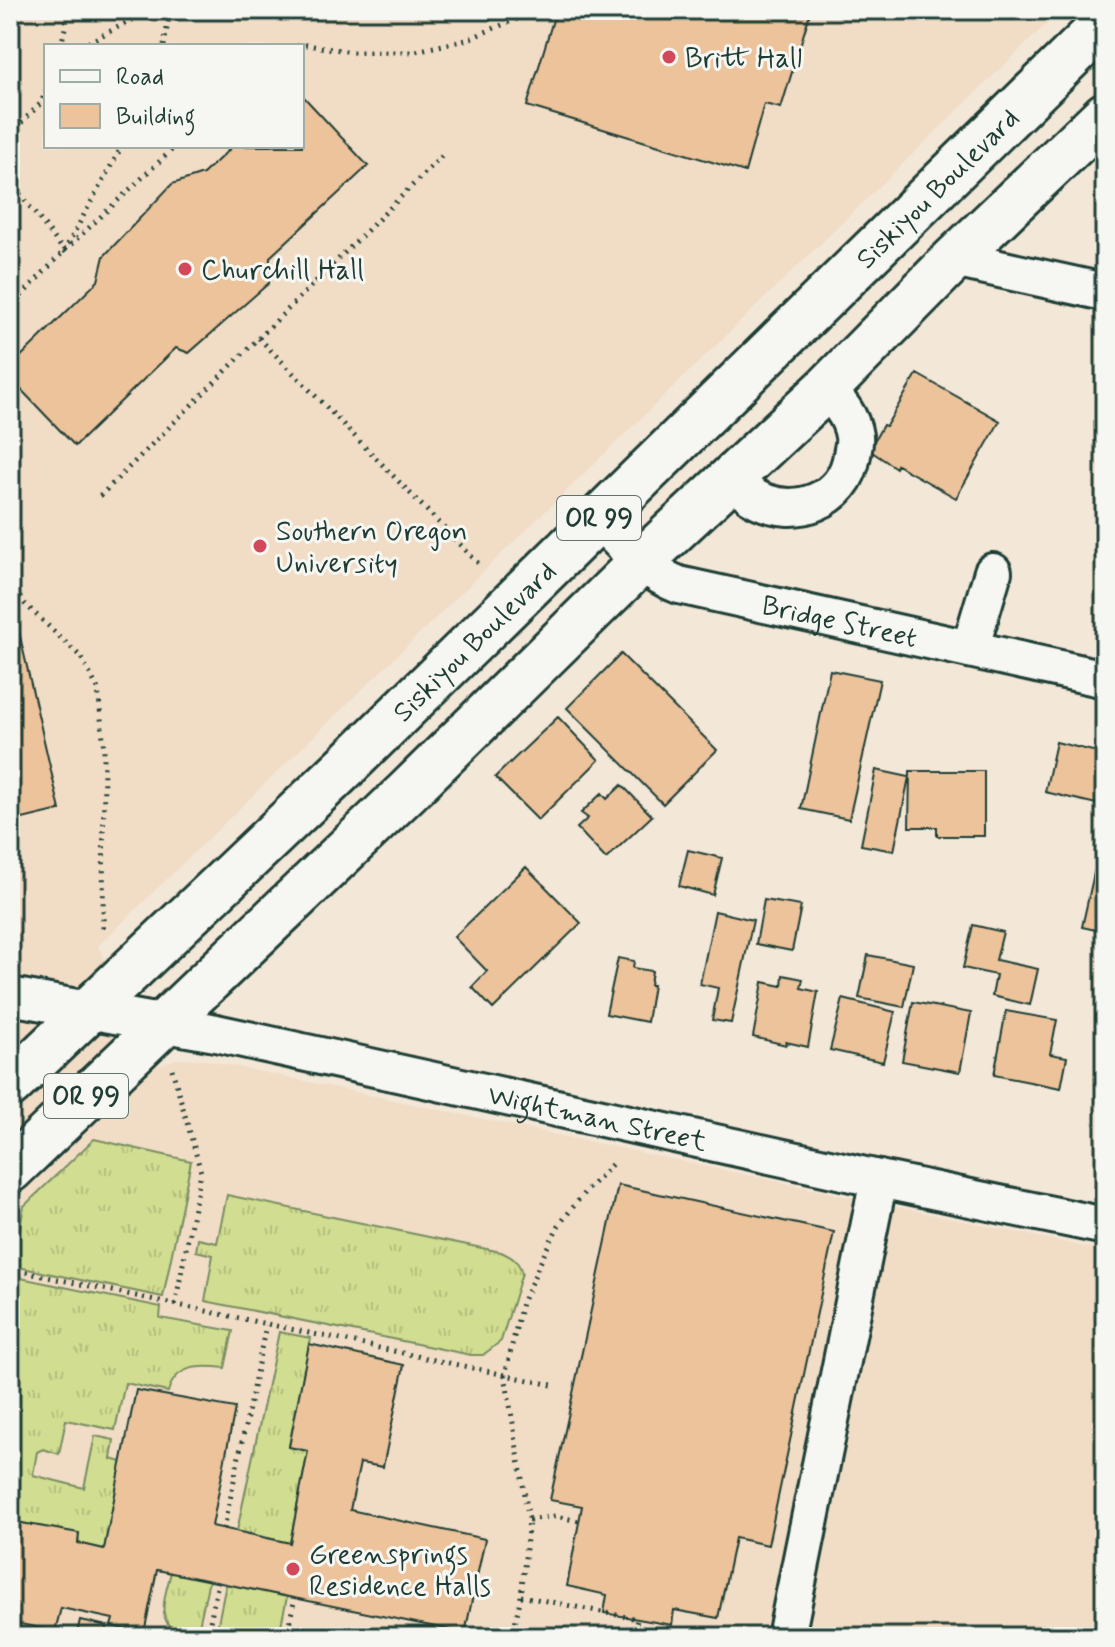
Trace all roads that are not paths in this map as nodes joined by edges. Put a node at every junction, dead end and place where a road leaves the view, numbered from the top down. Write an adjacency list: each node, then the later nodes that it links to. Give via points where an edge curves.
1 (1105, 23): 7 (main road, Siskiyou Boulevard / OR 99)
2 (1105, 115): 3 (main road, OR 99)
3 (954, 259): 4 (street); 5 (main road, OR 99)
4 (1104, 292)
5 (826, 389): 6 (main road, OR 99); 6 (street, via 844,408 855,438 850,467 835,491 809,506 780,508 752,497)
6 (733, 476): 8 (main road, OR 99)
7 (598, 519): 8 (street, Bridge Street); 13 (main road, Siskiyou Boulevard / OR 99)
8 (641, 562): 10 (street, Bridge Street, via 679,585); 14 (main road, OR 99)
9 (993, 572): 10 (street)
10 (970, 649): 11 (street, Bridge Street)
11 (1105, 679)
12 (10, 996): 13 (street, Wightman Street)
13 (89, 1010): 14 (street, Wightman Street); 15 (main road, Siskiyou Boulevard / OR 99)
14 (162, 1023): 16 (street, Wightman Street); 17 (main road, OR 99)
15 (10, 1085)
16 (879, 1179): 18 (street, Wightman Street); 19 (street)
17 (14, 1188)
18 (1105, 1226)
19 (786, 1637)

